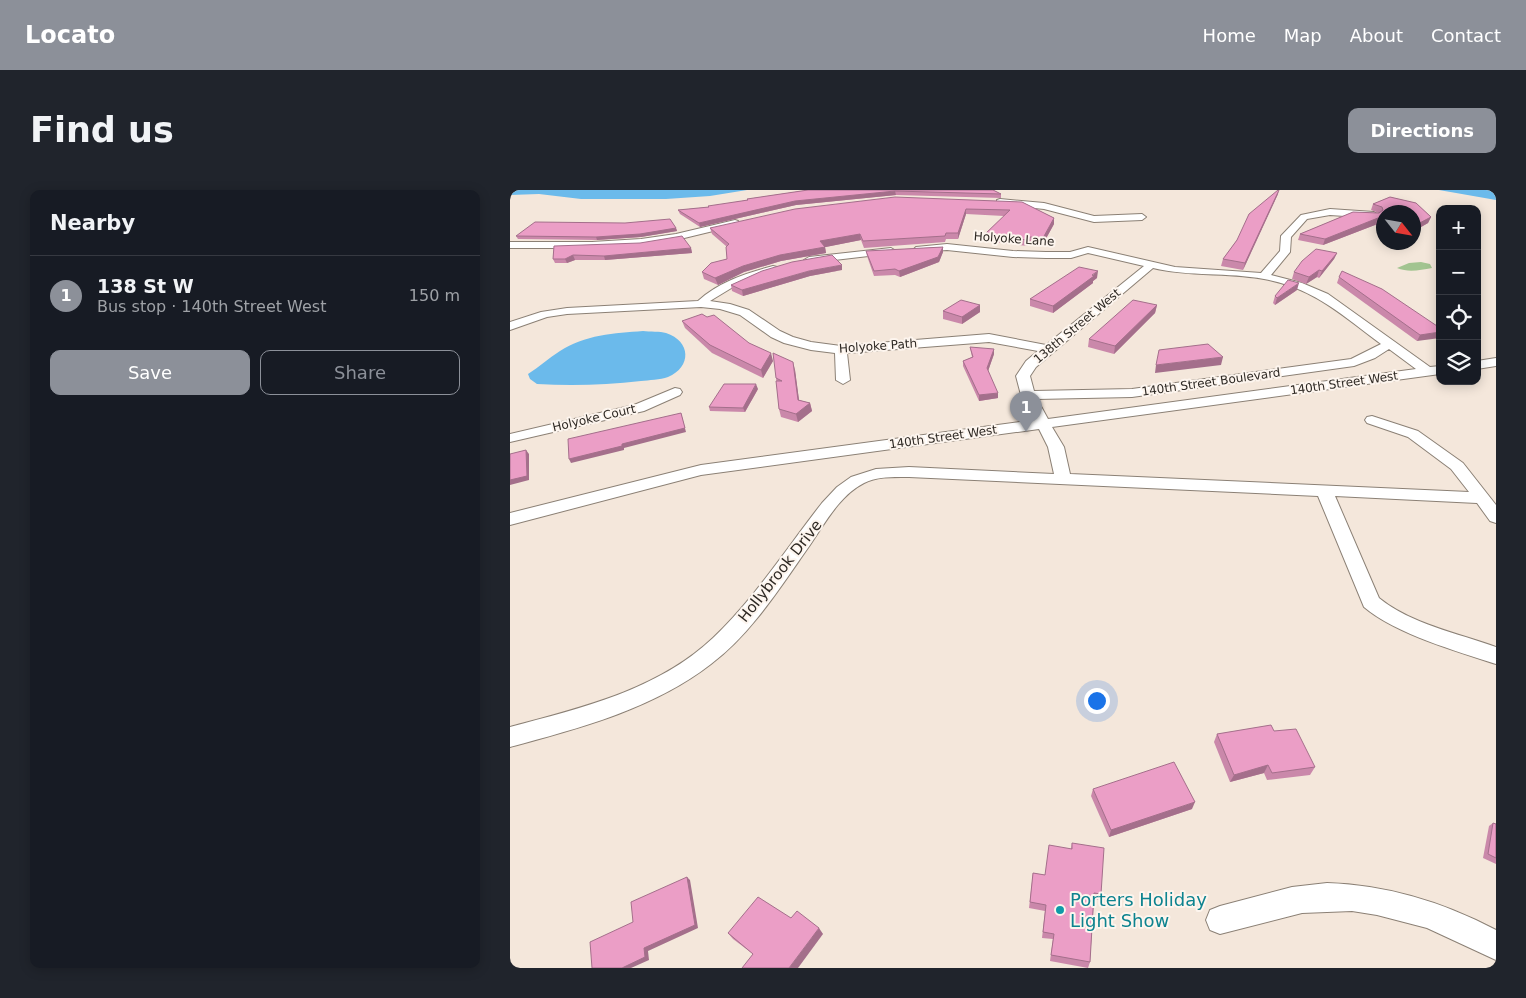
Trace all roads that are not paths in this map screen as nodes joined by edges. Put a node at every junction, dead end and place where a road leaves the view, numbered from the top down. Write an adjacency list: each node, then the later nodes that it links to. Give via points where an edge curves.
1 (987, 202): 3 (street, via 1044,206 1094,219)
2 (1375, 216): 7 (street, via 1330,212 1304,217 1286,236 1285,252)
3 (1142, 217)
4 (746, 220): 5 (street, via 641,242)
5 (510, 245)
6 (1151, 265): 7 (street, Holyoke Lane, via 1175,270); 8 (street, Holyoke Lane, via 1088,250 1071,255 1013,254 947,247 864,252 768,270 723,287); 11 (street, 138th Street West)
7 (1264, 276): 10 (street, Holyoke Lane, via 1324,296)
8 (701, 304): 9 (street, Holyoke Path, via 567,311); 12 (street, Holyoke Path, via 740,310 780,337 799,344)
9 (510, 326)
10 (1389, 344): 15 (street, Holyoke Lane); 18 (street, 140th Street Boulevard, via 1372,355 1344,364 1132,393)
11 (1048, 349): 12 (street, Holyoke Path, via 989,338); 18 (street, 138th Street West, via 1023,376)
12 (841, 350): 16 (street)
13 (1496, 362): 14 (street)
14 (1481, 364)
15 (1433, 370): 20 (street, 140th Street West)
16 (843, 380)
17 (675, 392): 21 (street, Holyoke Court, via 639,408)
18 (1028, 395): 20 (street, 138th Street West)
19 (1372, 420): 24 (street, via 1412,434 1456,466)
20 (1043, 424): 22 (street, via 1056,446); 26 (street, 140th Street West, via 701,470)
21 (510, 438)
22 (1063, 479): 23 (street, Hollybrook Drive); 28 (street, Hollybrook Drive, via 909,472 856,480 818,521 738,625 705,657 667,682 620,704)
23 (1324, 491): 24 (street, Hollybrook Drive); 27 (street, via 1376,608)
24 (1482, 498): 25 (street)
25 (1496, 517)
26 (510, 520)
27 (1496, 656)
28 (510, 737)
29 (1220, 920): 30 (street, via 1301,900 1339,897 1396,904 1437,918)
30 (1496, 946)

